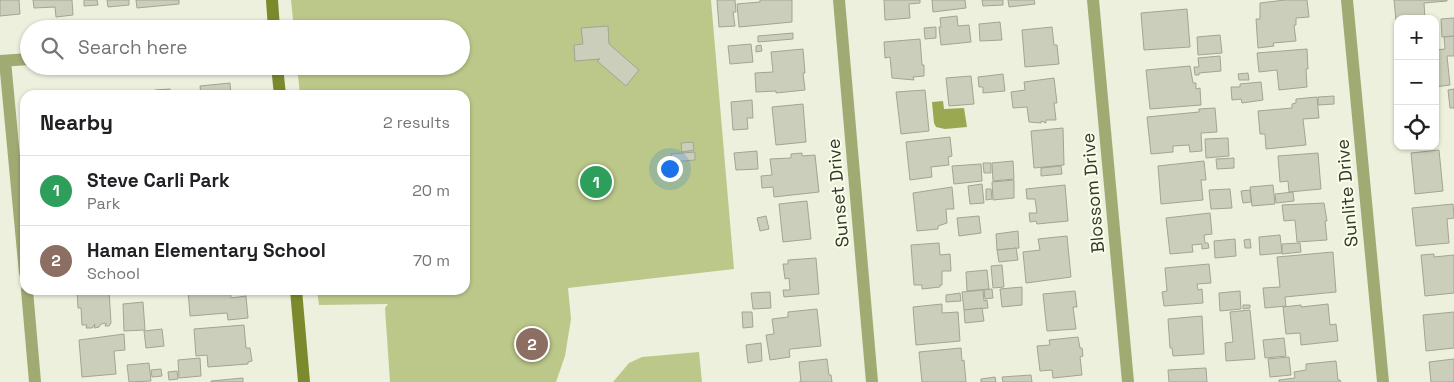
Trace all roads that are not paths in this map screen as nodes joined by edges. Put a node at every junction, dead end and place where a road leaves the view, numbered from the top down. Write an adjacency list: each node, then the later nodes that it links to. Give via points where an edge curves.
1 (272, 0): 5 (street)
2 (839, 0): 15 (street, Sunset Drive)
3 (1093, 0): 16 (street, Blossom Drive)
4 (1347, 0): 17 (street, Sunlite Drive)
5 (273, 20)
6 (20, 59): 7 (street)
7 (2, 61): 10 (street)
8 (278, 75): 9 (street)
9 (279, 90)
10 (20, 227)
11 (27, 295): 13 (street)
12 (296, 295): 14 (street)
13 (36, 382)
14 (304, 382)
15 (872, 382)
16 (1128, 382)
17 (1383, 382)

